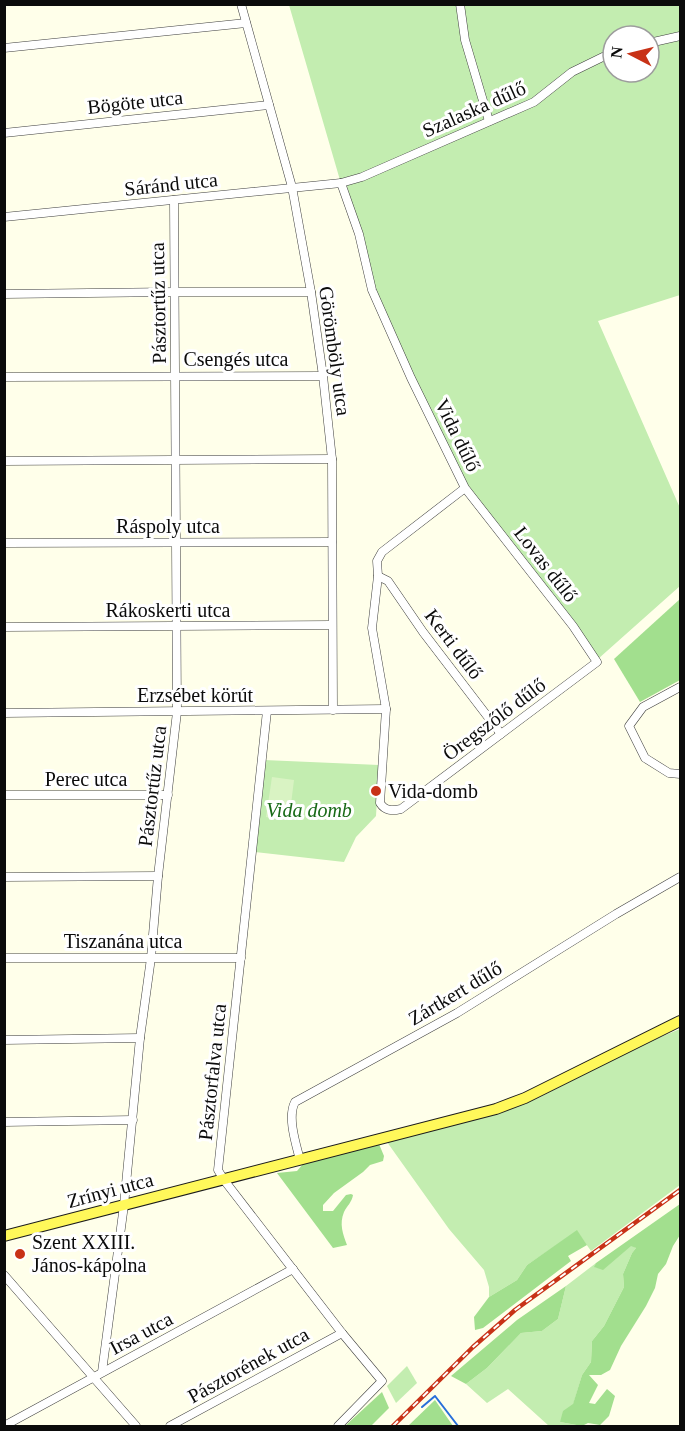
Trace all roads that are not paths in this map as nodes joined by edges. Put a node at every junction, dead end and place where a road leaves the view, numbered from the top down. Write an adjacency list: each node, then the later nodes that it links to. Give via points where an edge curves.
1 (241, 4): 3 (street, Görömböly utca)
2 (460, 4): 9 (street, via 465,40)
3 (246, 23): 6 (street); 8 (street, Görömböly utca)
4 (681, 36): 5 (street)
5 (661, 40)
6 (4, 48)
7 (601, 58): 9 (street, Szalaska dűlő, via 572,72 534,102)
8 (269, 105): 10 (street, Bögöte utca); 12 (street, Görömböly utca)
9 (489, 121): 11 (street, Szalaska dűlő)
10 (4, 133)
11 (342, 183): 12 (street, Sáránd utca); 24 (street, Vida dűlő, via 372,290)
12 (292, 187): 13 (street, Sáránd utca); 16 (street, Görömböly utca)
13 (174, 200): 14 (street, Sáránd utca); 15 (street, Pásztortűz utca)
14 (4, 218)
15 (174, 292): 16 (street); 17 (street); 18 (street, Pásztortűz utca)
16 (311, 292): 19 (street, Görömböly utca)
17 (4, 294)
18 (176, 376): 19 (street, Csengés utca); 20 (street, Csengés utca); 22 (street, Pásztortűz utca)
19 (323, 376): 21 (street, Görömböly utca)
20 (4, 377)
21 (332, 459): 22 (street); 25 (street, Görömböly utca)
22 (176, 460): 23 (street); 27 (street, Pásztortűz utca)
23 (4, 461)
24 (465, 488): 28 (street, Vida dűlő, via 382,552 377,561); 32 (street, Lovas dűlő)
25 (332, 542): 27 (street, Ráspoly utca); 29 (street, Görömböly utca)
26 (4, 543): 27 (street, Ráspoly utca)
27 (176, 543): 30 (street, Pásztortűz utca)
28 (378, 576): 34 (street, Vida dűlő, via 372,628); 39 (street, Kerti dűlő, via 388,581)
29 (332, 625): 30 (street, Rákoskerti utca); 35 (street, Görömböly utca)
30 (177, 626): 31 (street, Rákoskerti utca); 37 (street, Pásztortűz utca)
31 (4, 627)
32 (597, 662): 39 (street, Öregszőlő dűlő)
33 (681, 687): 40 (street, via 643,707 629,726 645,758 669,773)
34 (386, 709): 35 (street, Erzsébet körút); 43 (street, Vida dűlő)
35 (333, 710): 36 (street, Erzsébet körút)
36 (267, 711): 37 (street, Erzsébet körút); 49 (street, Pásztorfalva utca)
37 (177, 712): 38 (street, Erzsébet körút); 42 (street, Pásztortűz utca)
38 (4, 713)
39 (501, 734): 43 (street, Öregszőlő dűlő, via 401,809 388,810)
40 (681, 774)
41 (4, 795): 42 (street, Perec utca)
42 (168, 795): 44 (street, Pásztortűz utca)
43 (380, 803)
44 (158, 876): 45 (street); 47 (street, Pásztortűz utca)
45 (4, 877)
46 (681, 877): 55 (street, Zártkert dűlő, via 458,1013 295,1102 291,1109)
47 (151, 957): 48 (street, Tiszanána utca); 49 (street, Tiszanána utca); 51 (street, Pásztortűz utca)
48 (4, 958)
49 (241, 958): 56 (street, Pásztorfalva utca, via 218,1170)
50 (681, 1021): 55 (main road, Zrínyi utca, via 511,1104)
51 (140, 1038): 52 (street); 53 (street, Pásztortűz utca)
52 (4, 1040)
53 (133, 1120): 54 (street); 57 (street, Pásztortűz utca)
54 (4, 1122)
55 (300, 1160): 56 (main road, Zrínyi utca)
56 (224, 1180): 57 (main road, Zrínyi utca); 59 (street, Pásztorfalva utca)
57 (124, 1205): 58 (main road, Zrínyi utca); 62 (street, Pásztortűz utca)
58 (4, 1236)
59 (293, 1269): 61 (street, Pásztorfalva utca); 62 (street, Irsa utca)
60 (4, 1275): 63 (street)
61 (342, 1333): 66 (street, Pásztorének utca); 67 (street, Pásztorfalva utca, via 382,1381)
62 (102, 1372): 63 (street, Irsa utca)
63 (93, 1377): 64 (street, Irsa utca); 65 (street)
64 (4, 1426)
65 (136, 1426)
66 (170, 1426)
67 (338, 1426)

